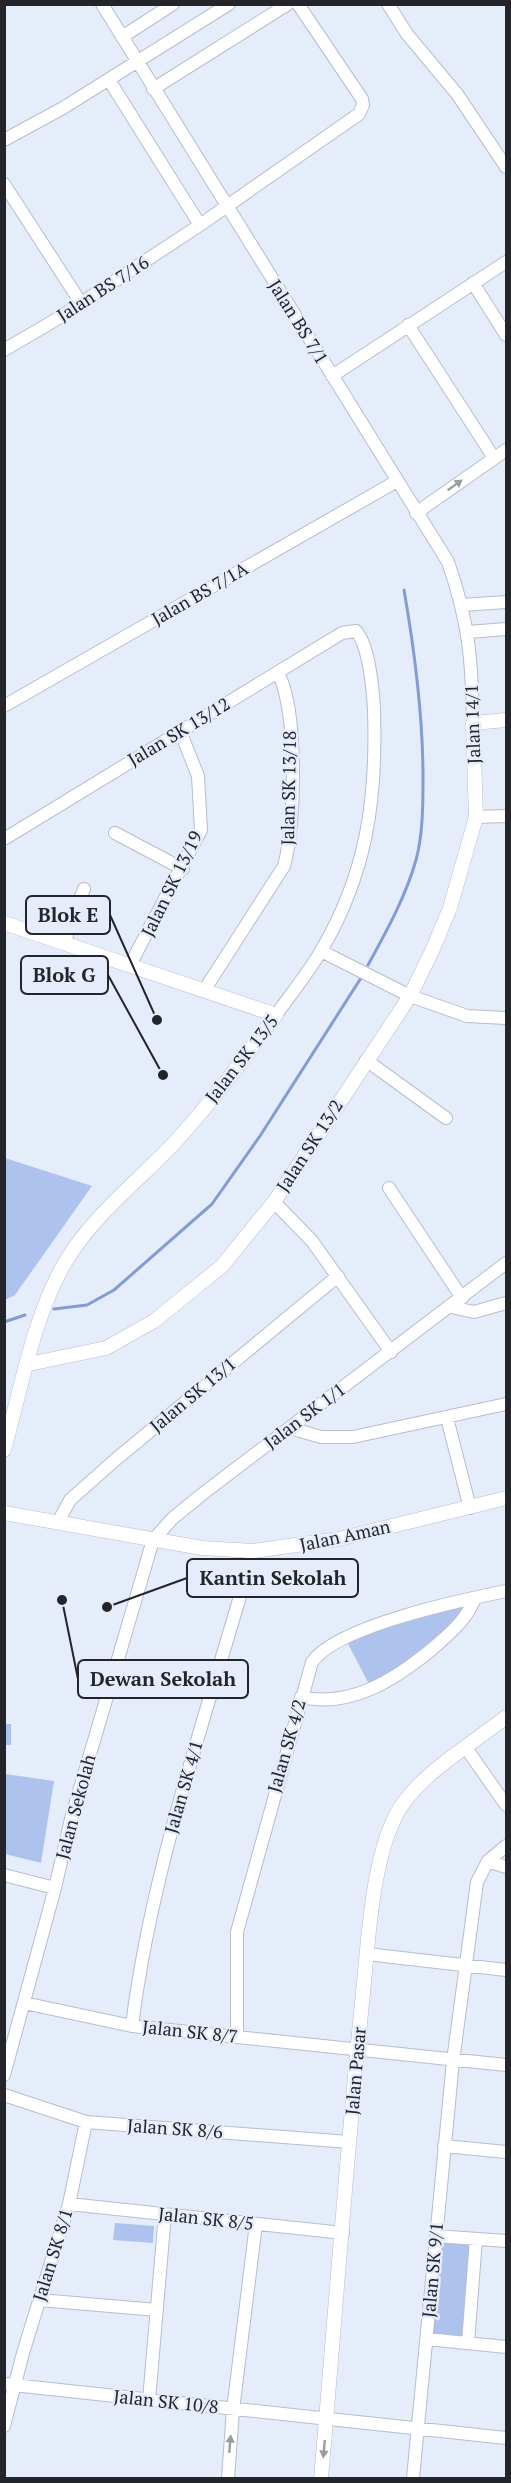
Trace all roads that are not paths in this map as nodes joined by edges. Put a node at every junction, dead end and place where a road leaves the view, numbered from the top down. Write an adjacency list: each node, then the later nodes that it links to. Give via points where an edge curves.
1 (102, 4): 7 (street, Jalan BS 7/1)
2 (173, 4): 7 (street)
3 (229, 4): 8 (street)
4 (288, 4): 10 (street)
5 (298, 4): 14 (street, via 362,99 362,110)
6 (388, 4): 12 (street)
7 (123, 37): 8 (street, Jalan BS 7/1)
8 (139, 62): 9 (street); 10 (street, Jalan BS 7/1)
9 (108, 80): 11 (street); 15 (street)
10 (153, 90): 14 (street, Jalan BS 7/1)
11 (4, 140)
12 (507, 167)
13 (4, 184): 18 (street)
14 (226, 205): 15 (street, Jalan BS 7/16); 22 (street, Jalan BS 7/1)
15 (200, 225): 18 (street, Jalan BS 7/16)
16 (507, 262): 17 (street)
17 (473, 283): 19 (street); 20 (street)
18 (81, 303): 21 (street, Jalan BS 7/16)
19 (408, 325): 22 (street); 24 (street)
20 (507, 335)
21 (4, 350)
22 (332, 376): 25 (street, Jalan BS 7/1)
23 (507, 450): 24 (street)
24 (494, 458): 26 (street, one-way to 24)
25 (397, 481): 26 (street, Jalan BS 7/1); 33 (street, Jalan BS 7/1A)
26 (416, 513): 28 (street, Jalan BS 7/1, via 448,562)
27 (507, 602): 28 (street)
28 (463, 605): 31 (street, Jalan 14/1)
29 (507, 629): 31 (street)
30 (356, 631): 32 (street, Jalan SK 13/12, via 342,633); 45 (street, Jalan SK 13/5, via 363,641 373,697 372,806 353,887)
31 (468, 632): 35 (street, Jalan 14/1)
32 (278, 673): 36 (street, Jalan SK 13/12); 47 (street, Jalan SK 13/18, via 289,701 289,850 284,866)
33 (4, 706)
34 (507, 720): 35 (street)
35 (473, 723): 38 (street, Jalan 14/1)
36 (180, 731): 40 (street, Jalan SK 13/12); 41 (street, Jalan SK 13/19, via 196,766 202,823)
37 (507, 816): 38 (street)
38 (476, 817): 48 (street, Jalan SK 13/2, via 450,908)
39 (115, 833): 41 (street)
40 (4, 839)
41 (183, 869): 46 (street, Jalan SK 13/19)
42 (84, 889): 44 (street)
43 (4, 924): 44 (street)
44 (65, 944): 46 (street)
45 (321, 951): 48 (street); 49 (street, Jalan SK 13/5)
46 (130, 965): 47 (street)
47 (205, 989): 49 (street)
48 (410, 996): 50 (street, via 467,1016); 51 (street, Jalan SK 13/2)
49 (276, 1015): 61 (street, Jalan SK 13/5, via 189,1126 111,1206 67,1259 45,1301)
50 (507, 1018)
51 (366, 1060): 52 (street); 54 (street, Jalan SK 13/2)
52 (446, 1118)
53 (389, 1188): 57 (street)
54 (274, 1202): 56 (street, via 312,1240); 61 (street, Jalan SK 13/2, via 222,1266 154,1320 106,1348)
55 (507, 1263): 57 (street, Jalan SK 1/1)
56 (338, 1276): 60 (street); 69 (street, Jalan SK 13/1, via 115,1460 70,1500)
57 (462, 1298): 59 (street, Jalan SK 1/1)
58 (507, 1304): 59 (street, via 474,1312)
59 (451, 1307): 60 (street, Jalan SK 1/1)
60 (391, 1352): 64 (street, Jalan SK 1/1)
61 (28, 1364): 65 (street, Jalan SK 13/5)
62 (507, 1404): 63 (street)
63 (447, 1418): 64 (street, via 353,1437 321,1437); 67 (street)
64 (290, 1428): 70 (street, Jalan SK 1/1, via 173,1518)
65 (4, 1450)
66 (507, 1498): 67 (street, Jalan Aman)
67 (470, 1508): 71 (street, Jalan Aman, via 339,1539)
68 (4, 1513): 69 (street, Jalan Aman)
69 (58, 1522): 70 (street, Jalan Aman)
70 (153, 1540): 71 (street, Jalan Aman); 82 (street, Jalan Sekolah, via 71,1819)
71 (253, 1551): 87 (street, Jalan SK 4/1, via 154,1897)
72 (507, 1591): 73 (street, Jalan SK 4/2)
73 (475, 1598): 74 (street, via 461,1624 385,1683 364,1693 338,1698); 74 (street, Jalan SK 4/2, via 372,1627 327,1647 312,1662)
74 (301, 1697): 88 (street, Jalan SK 4/2, via 237,1932)
75 (507, 1717): 76 (street, Jalan Pasar)
76 (466, 1748): 77 (street); 83 (street, Jalan Pasar, via 413,1790 399,1809 380,1864)
77 (507, 1805)
78 (507, 1846): 79 (street)
79 (488, 1861): 80 (street); 84 (street, Jalan SK 9/1, via 477,1882)
80 (507, 1867)
81 (4, 1875): 82 (street)
82 (55, 1888): 86 (street, Jalan Sekolah)
83 (367, 1954): 84 (street); 89 (street, Jalan Pasar)
84 (465, 1966): 85 (street); 90 (street, Jalan SK 9/1)
85 (507, 1970)
86 (24, 2003): 87 (street, Jalan SK 8/7); 92 (street, Jalan Sekolah)
87 (132, 2026): 88 (street, Jalan SK 8/7)
88 (237, 2037): 89 (street, Jalan SK 8/7)
89 (357, 2048): 90 (street, Jalan SK 8/7); 95 (street, Jalan Pasar)
90 (453, 2061): 91 (street, Jalan SK 8/7); 96 (street, Jalan SK 9/1)
91 (507, 2065)
92 (4, 2074)
93 (4, 2095): 94 (street, Jalan SK 8/6)
94 (86, 2122): 95 (street, Jalan SK 8/6); 98 (street, Jalan SK 8/1)
95 (349, 2142): 101 (street, Jalan Pasar)
96 (444, 2146): 97 (street); 102 (street, Jalan SK 9/1)
97 (507, 2152)
98 (69, 2204): 99 (street, Jalan SK 8/5); 105 (street, Jalan SK 8/1)
99 (165, 2214): 100 (street, Jalan SK 8/5); 106 (street)
100 (256, 2224): 101 (street, Jalan SK 8/5); 112 (street)
101 (343, 2233): 113 (street, Jalan Pasar)
102 (436, 2236): 103 (street); 107 (street, Jalan SK 9/1)
103 (476, 2239): 104 (street); 108 (street)
104 (507, 2241)
105 (40, 2300): 106 (street); 110 (street, Jalan SK 8/1)
106 (157, 2310): 111 (street)
107 (427, 2339): 108 (street); 115 (street, Jalan SK 9/1)
108 (468, 2343): 109 (street)
109 (507, 2347)
110 (10, 2385): 111 (street, Jalan SK 10/8); 114 (street, Jalan SK 8/1)
111 (149, 2400): 112 (street, Jalan SK 10/8)
112 (233, 2410): 113 (street, Jalan SK 10/8); 117 (street, one-way to 112)
113 (327, 2419): 115 (street, Jalan SK 10/8); 118 (street, Jalan Pasar, one-way to 118)
114 (4, 2426)
115 (419, 2429): 116 (street, Jalan SK 10/8); 119 (street, Jalan SK 9/1)
116 (507, 2438)
117 (228, 2478)
118 (321, 2478)
119 (413, 2478)

